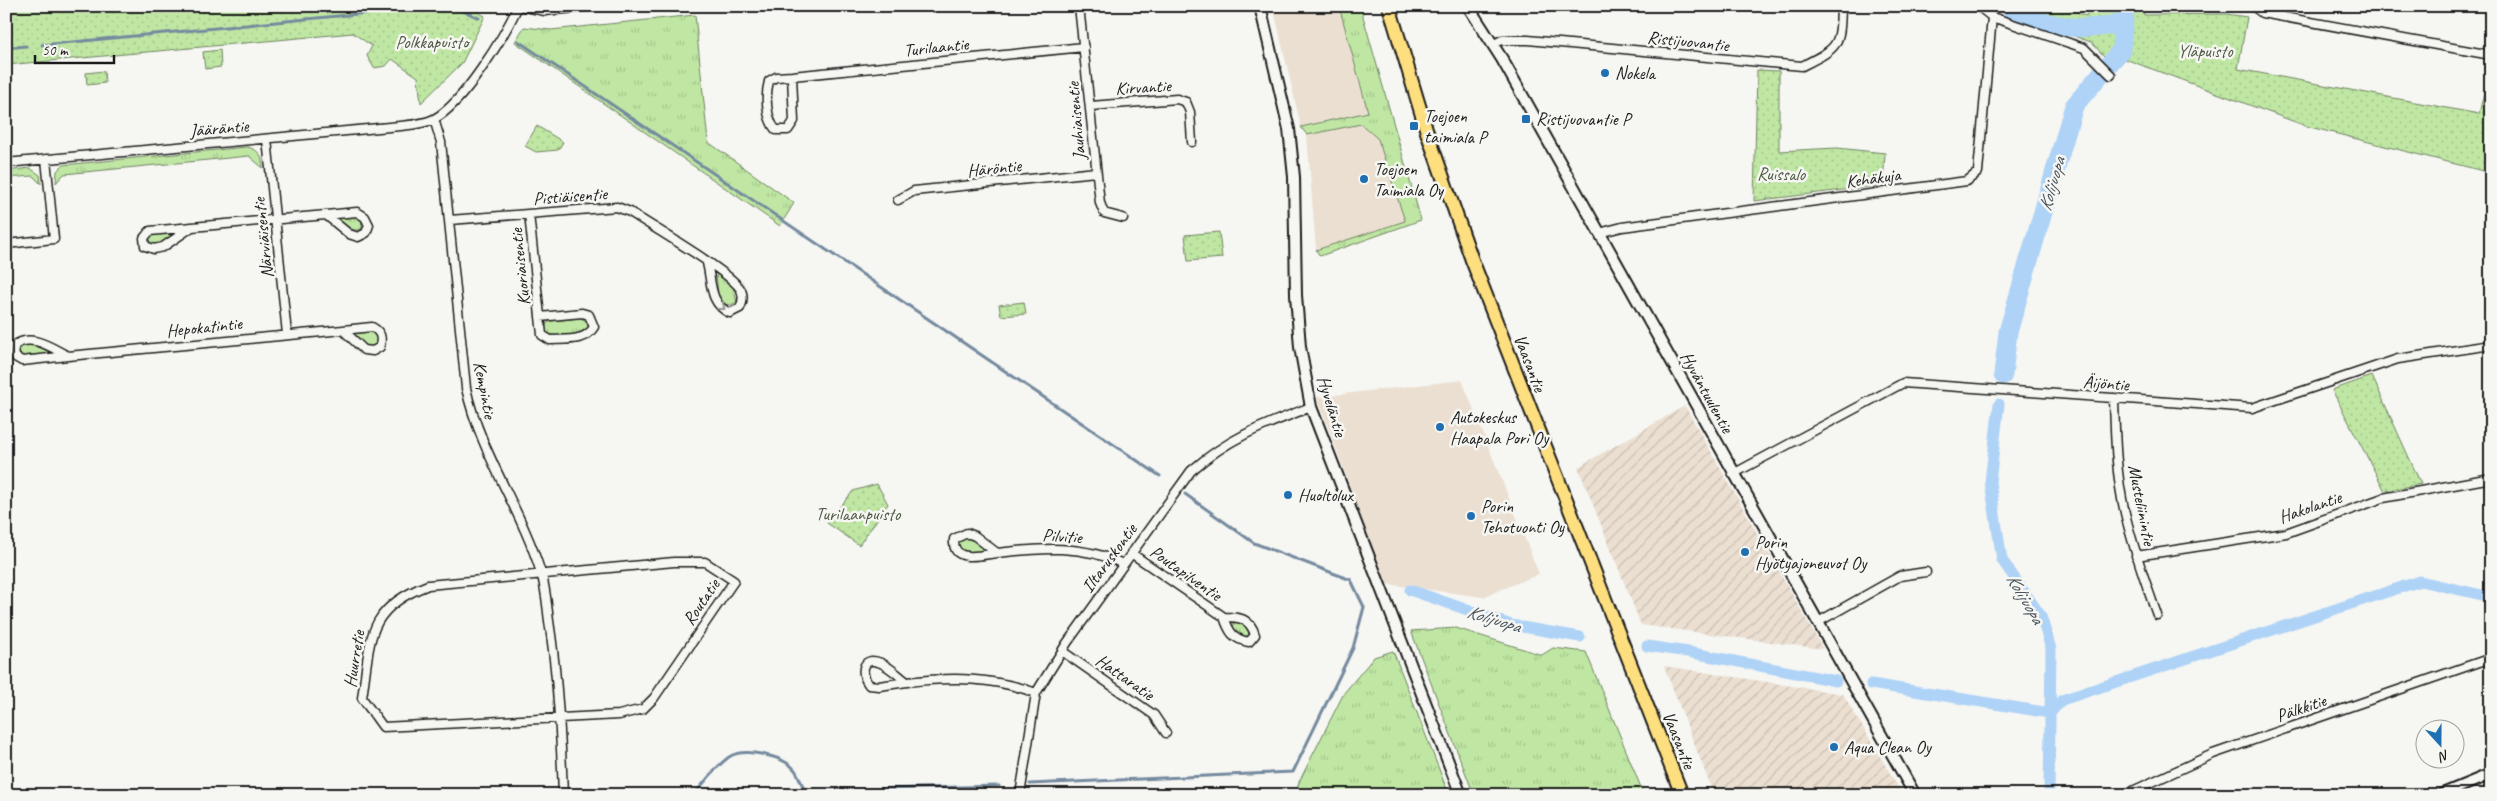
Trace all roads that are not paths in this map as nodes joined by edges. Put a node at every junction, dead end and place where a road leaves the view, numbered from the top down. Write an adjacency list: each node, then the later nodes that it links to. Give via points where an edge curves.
1 (519, 6): 2 (street, via 545,11); 17 (street, via 460,96)
2 (596, 6)
3 (1079, 6): 12 (street, Jauhiaisentie)
4 (1260, 6): 39 (street, Hyveläntie, via 1289,129 1294,177 1300,346)
5 (1389, 6): 62 (main road, Vaasantie, via 1427,132 1472,260)
6 (1468, 6): 11 (street, Hyväntuulentie)
7 (1841, 6): 11 (street, Ristijuovantie, via 1840,37 1834,47 1802,66 1528,40 1502,40)
8 (1978, 6): 10 (street)
9 (2253, 6): 13 (street, via 2262,12)
10 (1992, 18): 14 (street, via 2084,48); 30 (street, Kehäkuja, via 1978,172 1968,181 1622,227)
11 (1492, 45): 30 (street, Hyväntuulentie)
12 (1084, 47): 15 (street, Turilaantie); 16 (street, Jauhiaisentie)
13 (2491, 55)
14 (2111, 75)
15 (792, 76): 15 (street, Turilaantie, via 769,81 769,122 776,130 788,130 794,121)
16 (1091, 106): 19 (street, Kirvantie, via 1177,99 1186,102); 22 (street, Jauhiaisentie)
17 (434, 119): 18 (street, Jääräntie, via 400,126); 28 (street, Kempintie, via 441,142)
18 (268, 138): 20 (street, Jääräntie); 27 (street, Närviäisentie)
19 (1192, 142)
20 (46, 159): 21 (street, Jääräntie); 31 (street, via 54,239)
21 (6, 163)
22 (1096, 172): 23 (street, Häröntie, via 914,191); 26 (street, Jauhiaisentie, via 1104,213)
23 (898, 200)
24 (530, 214): 28 (street, Pistiäisentie); 32 (street, Pistiäisentie, via 617,207 630,212); 33 (street, Kuoriaisentie)
25 (326, 215): 25 (street, via 357,212 366,217 366,233 358,237 349,234); 27 (street)
26 (1123, 218)
27 (276, 219): 29 (street); 35 (street, Närviäisentie)
28 (450, 220): 47 (street, Kempintie, via 470,409)
29 (192, 227): 29 (street, via 163,247 154,250 145,246 144,238 150,231)
30 (1599, 233): 40 (street, Hyväntuulentie)
31 (6, 244)
32 (707, 262): 32 (street, Pistiäisentie, one-way to 32, via 715,301 730,313 740,308 744,299 737,285)
33 (540, 317): 33 (street, Kuoriaisentie, via 542,335 550,340 582,337 594,327 589,315 582,313)
34 (343, 330): 34 (street, Hepokatintie, via 372,327 382,338 380,346 373,351 364,350); 35 (street, Hepokatintie)
35 (287, 334): 37 (street, Hepokatintie)
36 (2491, 345): 38 (street, Äijöntie, via 2398,359 2252,408)
37 (68, 356): 37 (street, Hepokatintie, via 32,339 20,340 14,346 15,356 22,361)
38 (2114, 398): 40 (street, Äijöntie, via 1903,383); 44 (street, Musteliinintie, via 2115,440 2123,501)
39 (1311, 407): 42 (street, Iltaruskontie, via 1239,436 1213,452 1191,471); 61 (street, Hyveläntie)
40 (1733, 474): 50 (street, Hyväntuulentie)
41 (2491, 478): 44 (street, Hakolantie, via 2383,498 2286,533)
42 (1131, 552): 45 (street, Iltaruskontie); 49 (street, Poutapilventie)
43 (997, 553): 43 (street, Pilvitie, via 967,533 954,539 953,547 964,557); 45 (street, Pilvitie, via 1073,549)
44 (2136, 556): 48 (street, Musteliinintie)
45 (1123, 564): 51 (street, Iltaruskontie)
46 (1926, 572): 50 (street, via 1900,576)
47 (542, 575): 55 (street, Kempintie, via 556,663); 55 (street, Routatie, via 674,562 706,562 734,581 654,698 643,709 619,715); 55 (street, Huurretie, via 428,585 405,594 374,626 362,698 383,727)
48 (2157, 615)
49 (1224, 618)
50 (1818, 622): 63 (street, Hyväntuulentie)
51 (1062, 651): 54 (street, Iltaruskontie); 56 (street, Hattaratie, via 1154,715)
52 (2491, 658): 58 (street, Pälkkitie, via 2213,754)
53 (907, 682): 53 (street, via 880,662 871,661 862,670 869,685); 54 (street, via 964,677)
54 (1036, 693): 60 (street, Iltaruskontie)
55 (560, 719): 59 (street, Kempintie)
56 (1166, 733)
57 (2491, 774): 64 (street)
58 (2123, 794)
59 (563, 795)
60 (1020, 795)
61 (1461, 795)
62 (1682, 795)
63 (1916, 795)
64 (2440, 795)

